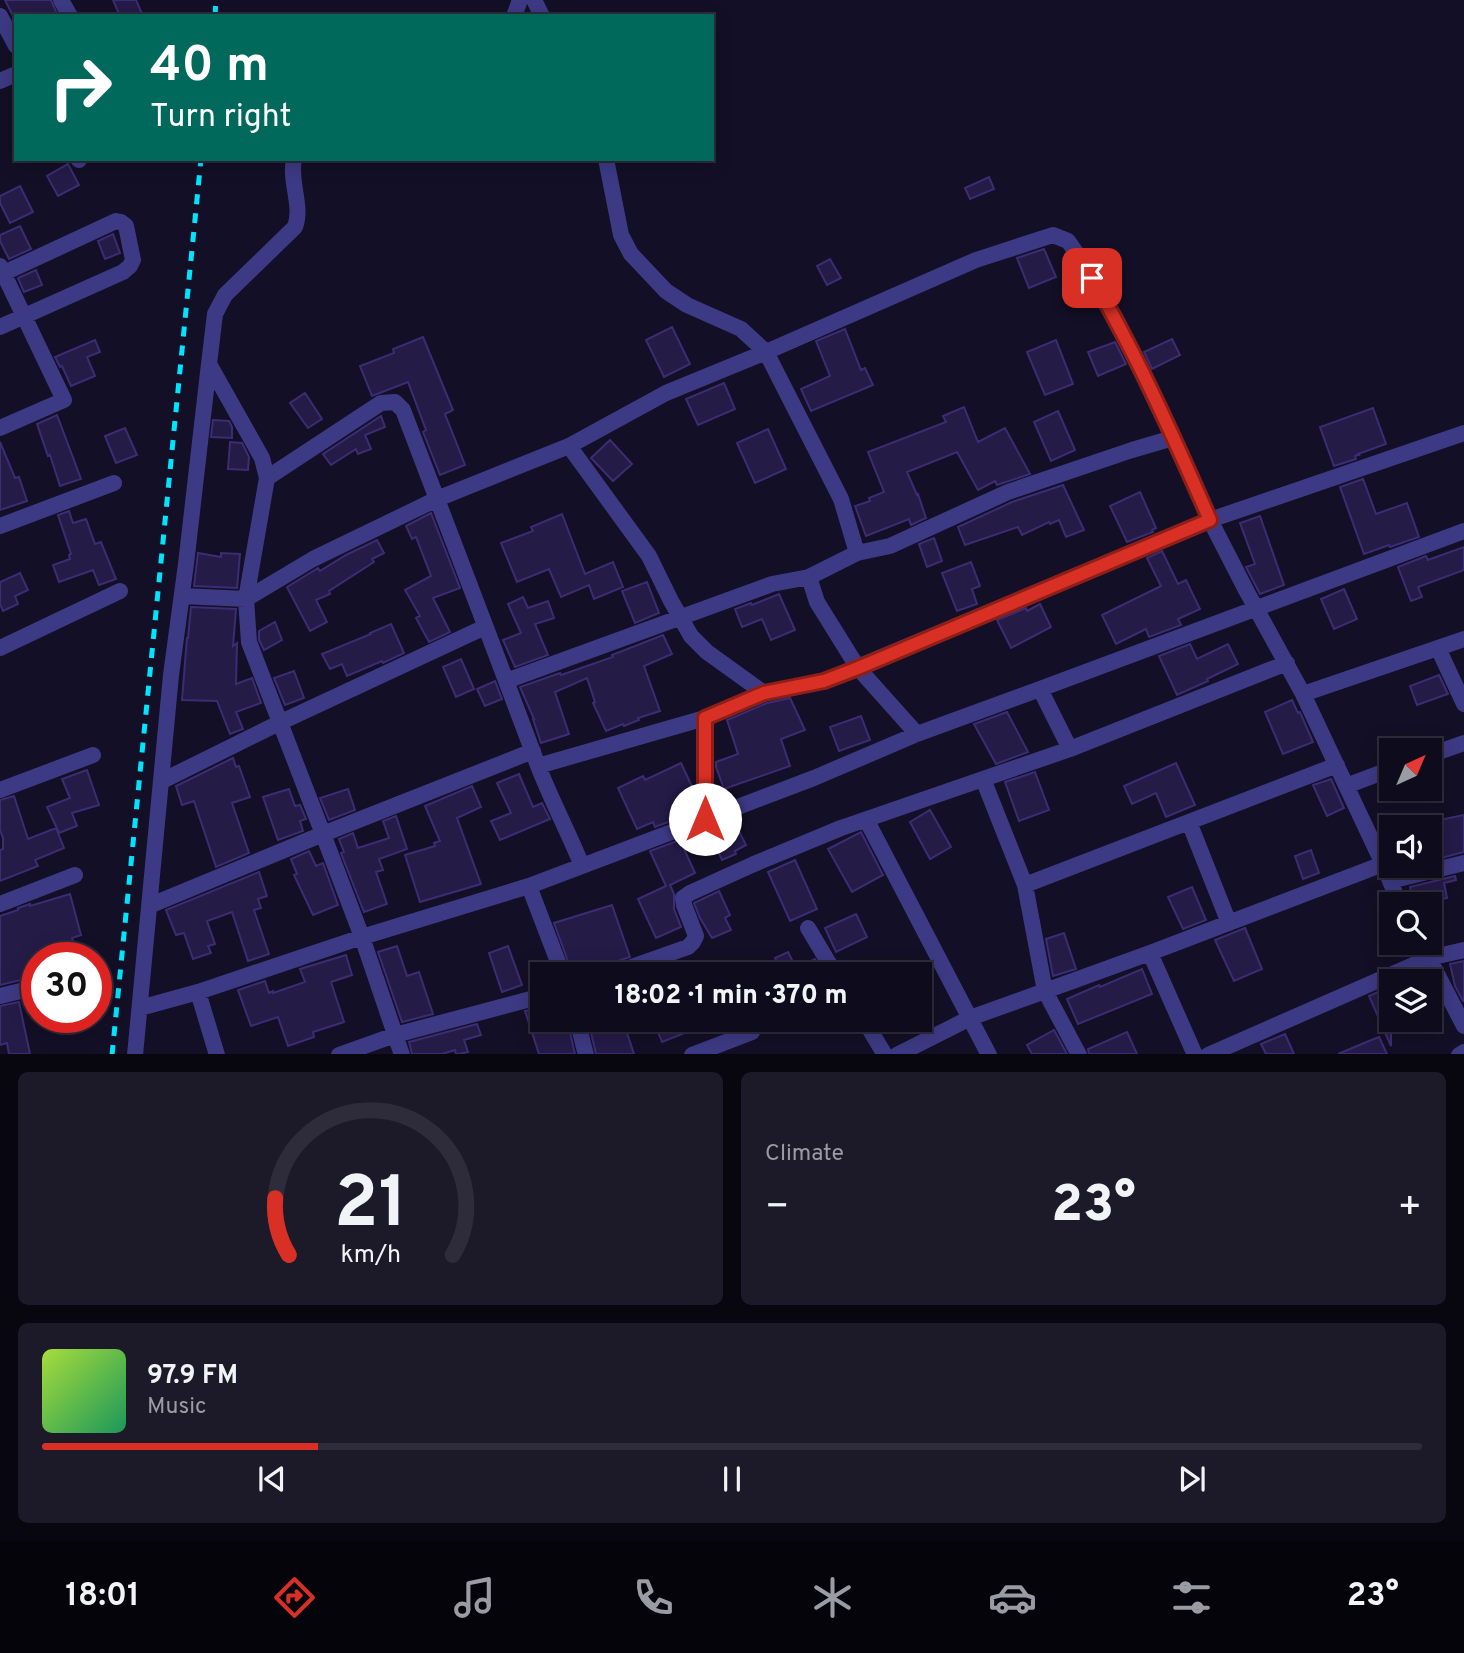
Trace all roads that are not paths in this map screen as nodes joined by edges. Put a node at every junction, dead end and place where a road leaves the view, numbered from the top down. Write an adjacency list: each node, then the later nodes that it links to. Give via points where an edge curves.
1 (0, 16): 2 (street)
2 (14, 42)
3 (294, 161): 9 (street, via 295,227 225,295 215,314)
4 (606, 161): 8 (street, via 621,235 631,254 666,291 741,329)
5 (2, 270): 6 (street); 6 (street, via 116,221 126,226 133,260 130,266)
6 (24, 315): 7 (street); 10 (street, via 64,400)
7 (0, 327)
8 (766, 352): 12 (street, via 976,260 1053,234 1068,241 1116,319); 13 (street, via 666,393); 20 (street, via 841,499)
9 (209, 364): 14 (street, via 262,458); 23 (street)
10 (0, 428)
11 (1464, 433): 17 (street)
12 (1173, 438): 17 (street); 20 (street, via 1008,492 890,546)
13 (569, 446): 16 (street); 26 (street, via 649,556)
14 (267, 478): 16 (street, via 367,411 395,402 403,410); 24 (street)
15 (114, 483): 18 (street)
16 (437, 499): 24 (street, via 313,559); 27 (street)
17 (1210, 520): 25 (street); 32 (street)
18 (0, 526)
19 (1464, 531): 25 (street)
20 (857, 553): 21 (street)
21 (809, 578): 26 (street, via 772,584); 32 (street, via 817,601)
22 (120, 591): 29 (street)
23 (182, 596): 24 (street); 49 (street)
24 (246, 599): 39 (street, via 249,642)
25 (1256, 607): 31 (street); 34 (street)
26 (681, 618): 33 (street); 35 (street, via 707,652)
27 (485, 627): 33 (street); 39 (street)
28 (1464, 639): 30 (street)
29 (0, 648)
30 (1438, 648): 36 (street); 37 (street)
31 (1287, 663): 36 (street); 42 (street)
32 (858, 668): 35 (street, via 824,681); 40 (street)
33 (506, 681): 45 (street)
34 (1040, 689): 40 (street); 42 (street)
35 (764, 693): 38 (street)
36 (1303, 695): 46 (street)
37 (1464, 704)
38 (705, 718): 45 (street); 52 (street)
39 (279, 723): 49 (street); 55 (street)
40 (917, 734): 52 (street)
41 (1464, 743): 43 (street)
42 (1070, 749): 48 (street)
43 (1442, 751)
44 (93, 755): 51 (street)
45 (535, 758): 55 (street); 58 (street)
46 (1336, 765): 50 (street); 54 (street)
47 (1379, 774): 50 (street)
48 (983, 779): 53 (street); 63 (street)
49 (162, 781): 67 (street)
50 (1346, 786): 56 (street)
51 (0, 790)
52 (705, 819): 58 (street)
53 (867, 821): 76 (street, via 690,893 683,898 696,936 693,943); 84 (street)
54 (1189, 822): 63 (street); 68 (street)
55 (323, 834): 67 (street); 70 (street)
56 (1379, 856)
57 (1464, 863): 62 (street)
58 (582, 866): 64 (street)
59 (1379, 866): 68 (street)
60 (75, 875): 66 (street)
61 (1389, 878): 62 (street)
62 (1390, 881): 65 (street)
63 (1025, 885): 79 (street)
64 (529, 886): 70 (street); 75 (street)
65 (1395, 892)
66 (0, 905)
67 (150, 905): 83 (street)
68 (1229, 923): 72 (street)
69 (808, 928): 77 (street)
70 (362, 937): 80 (street); 89 (street)
71 (1464, 950): 74 (street)
72 (1150, 954): 79 (street); 100 (street)
73 (1427, 955): 74 (street)
74 (1429, 958): 85 (street); 101 (street)
75 (558, 962)
76 (646, 962)
77 (828, 962)
78 (21, 991): 81 (street)
79 (1045, 991): 84 (street); 99 (street)
80 (198, 992): 83 (street); 91 (street)
81 (0, 996)
82 (530, 999): 89 (street)
83 (141, 1009): 90 (street)
84 (970, 1018): 97 (street); 98 (street)
85 (1464, 1026)
86 (580, 1032): 94 (street)
87 (752, 1032): 95 (street)
88 (871, 1032): 96 (street)
89 (395, 1035): 92 (street); 93 (street)
90 (135, 1054)
91 (217, 1054)
92 (342, 1054)
93 (402, 1054)
94 (586, 1054)
95 (695, 1054)
96 (884, 1054)
97 (899, 1054)
98 (988, 1054)
99 (1078, 1054)
100 (1195, 1054)
101 (1210, 1054)

